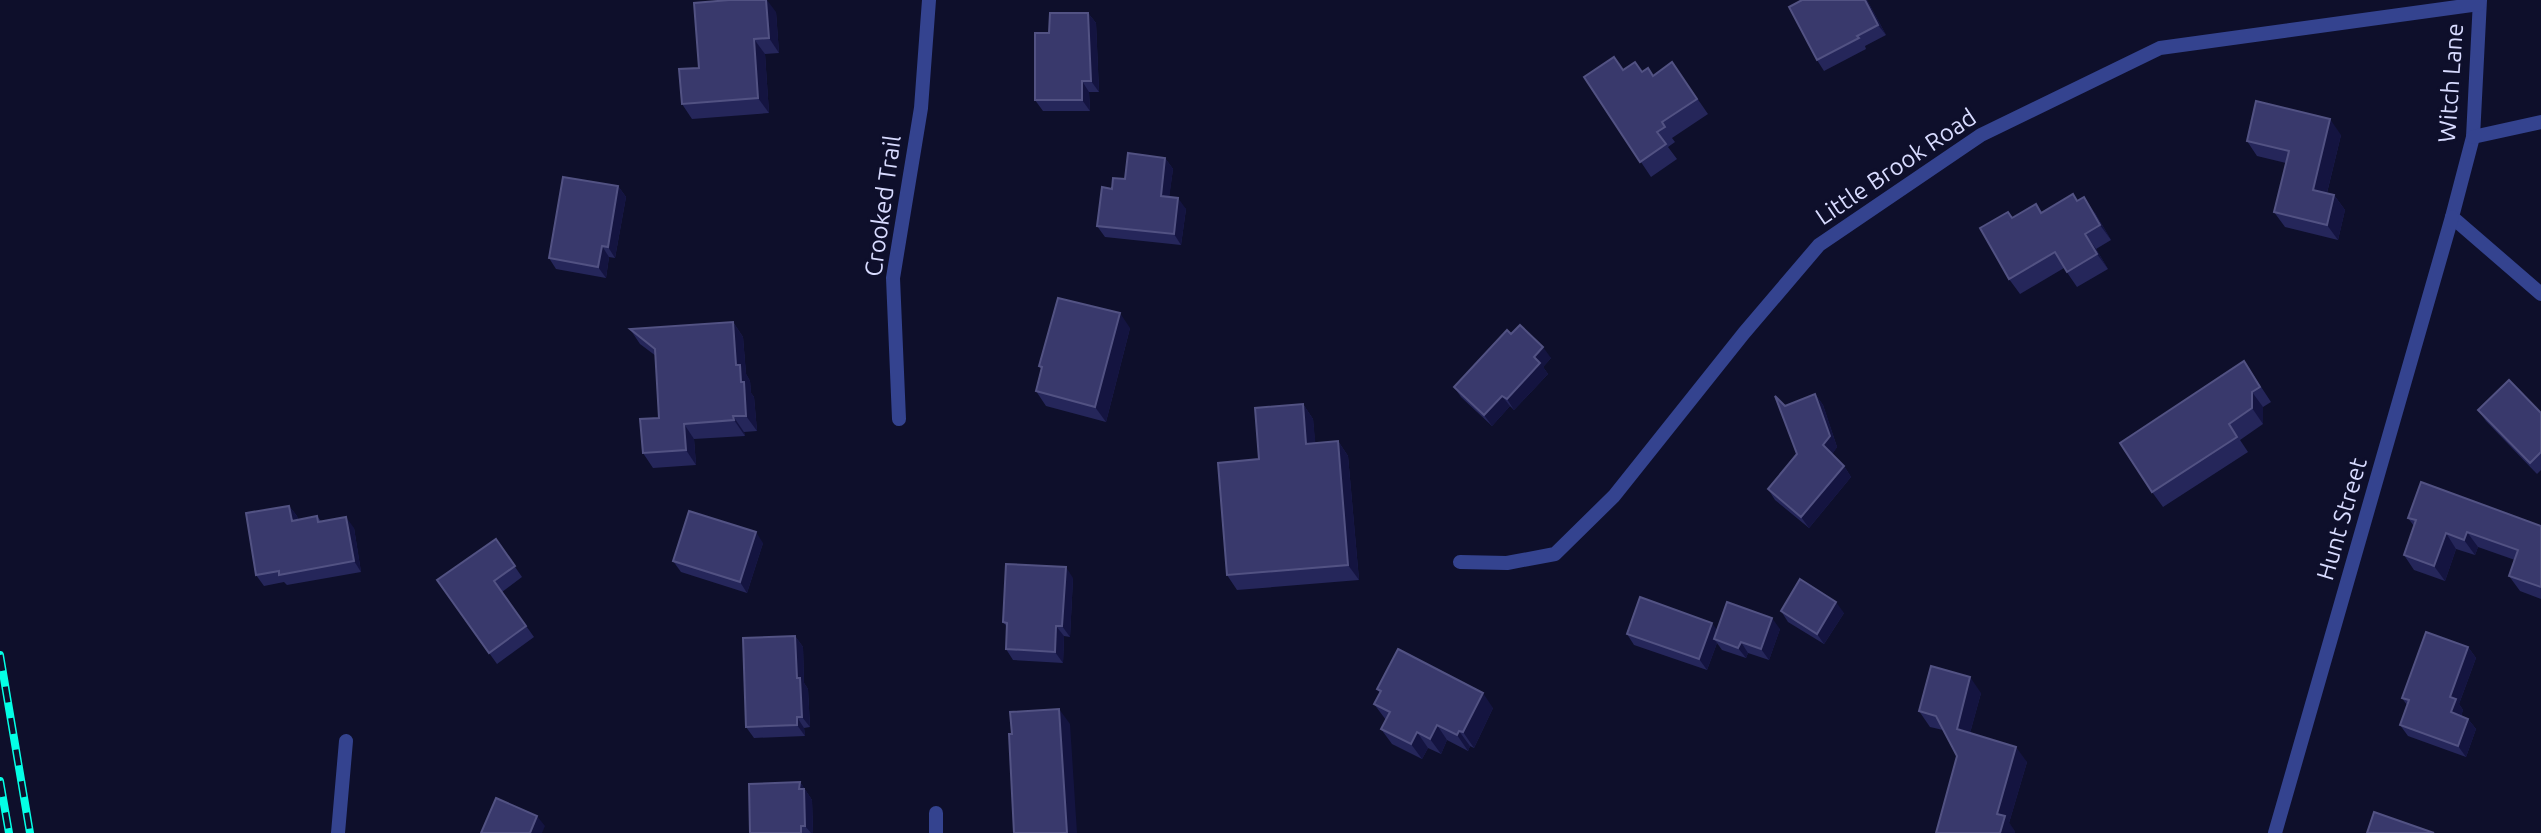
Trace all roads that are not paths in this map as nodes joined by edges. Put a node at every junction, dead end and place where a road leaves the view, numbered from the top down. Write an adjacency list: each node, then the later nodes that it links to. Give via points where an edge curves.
1 (929, 0): 7 (street, Crooked Trail, via 921,108 893,278)
2 (2479, 2): 4 (street, Witch Lane); 8 (street, Little Brook Road, via 2160,48 1981,135 1819,245 1614,496 1555,554 1507,563)
3 (2541, 122): 4 (street)
4 (2473, 137): 5 (street, Witch Lane)
5 (2452, 217): 6 (street); 13 (street, Hunt Street)
6 (2541, 294)
7 (899, 419)
8 (1460, 562)
9 (346, 741): 11 (street)
10 (936, 813): 12 (street)
11 (338, 833)
12 (936, 833)
13 (2275, 833)

